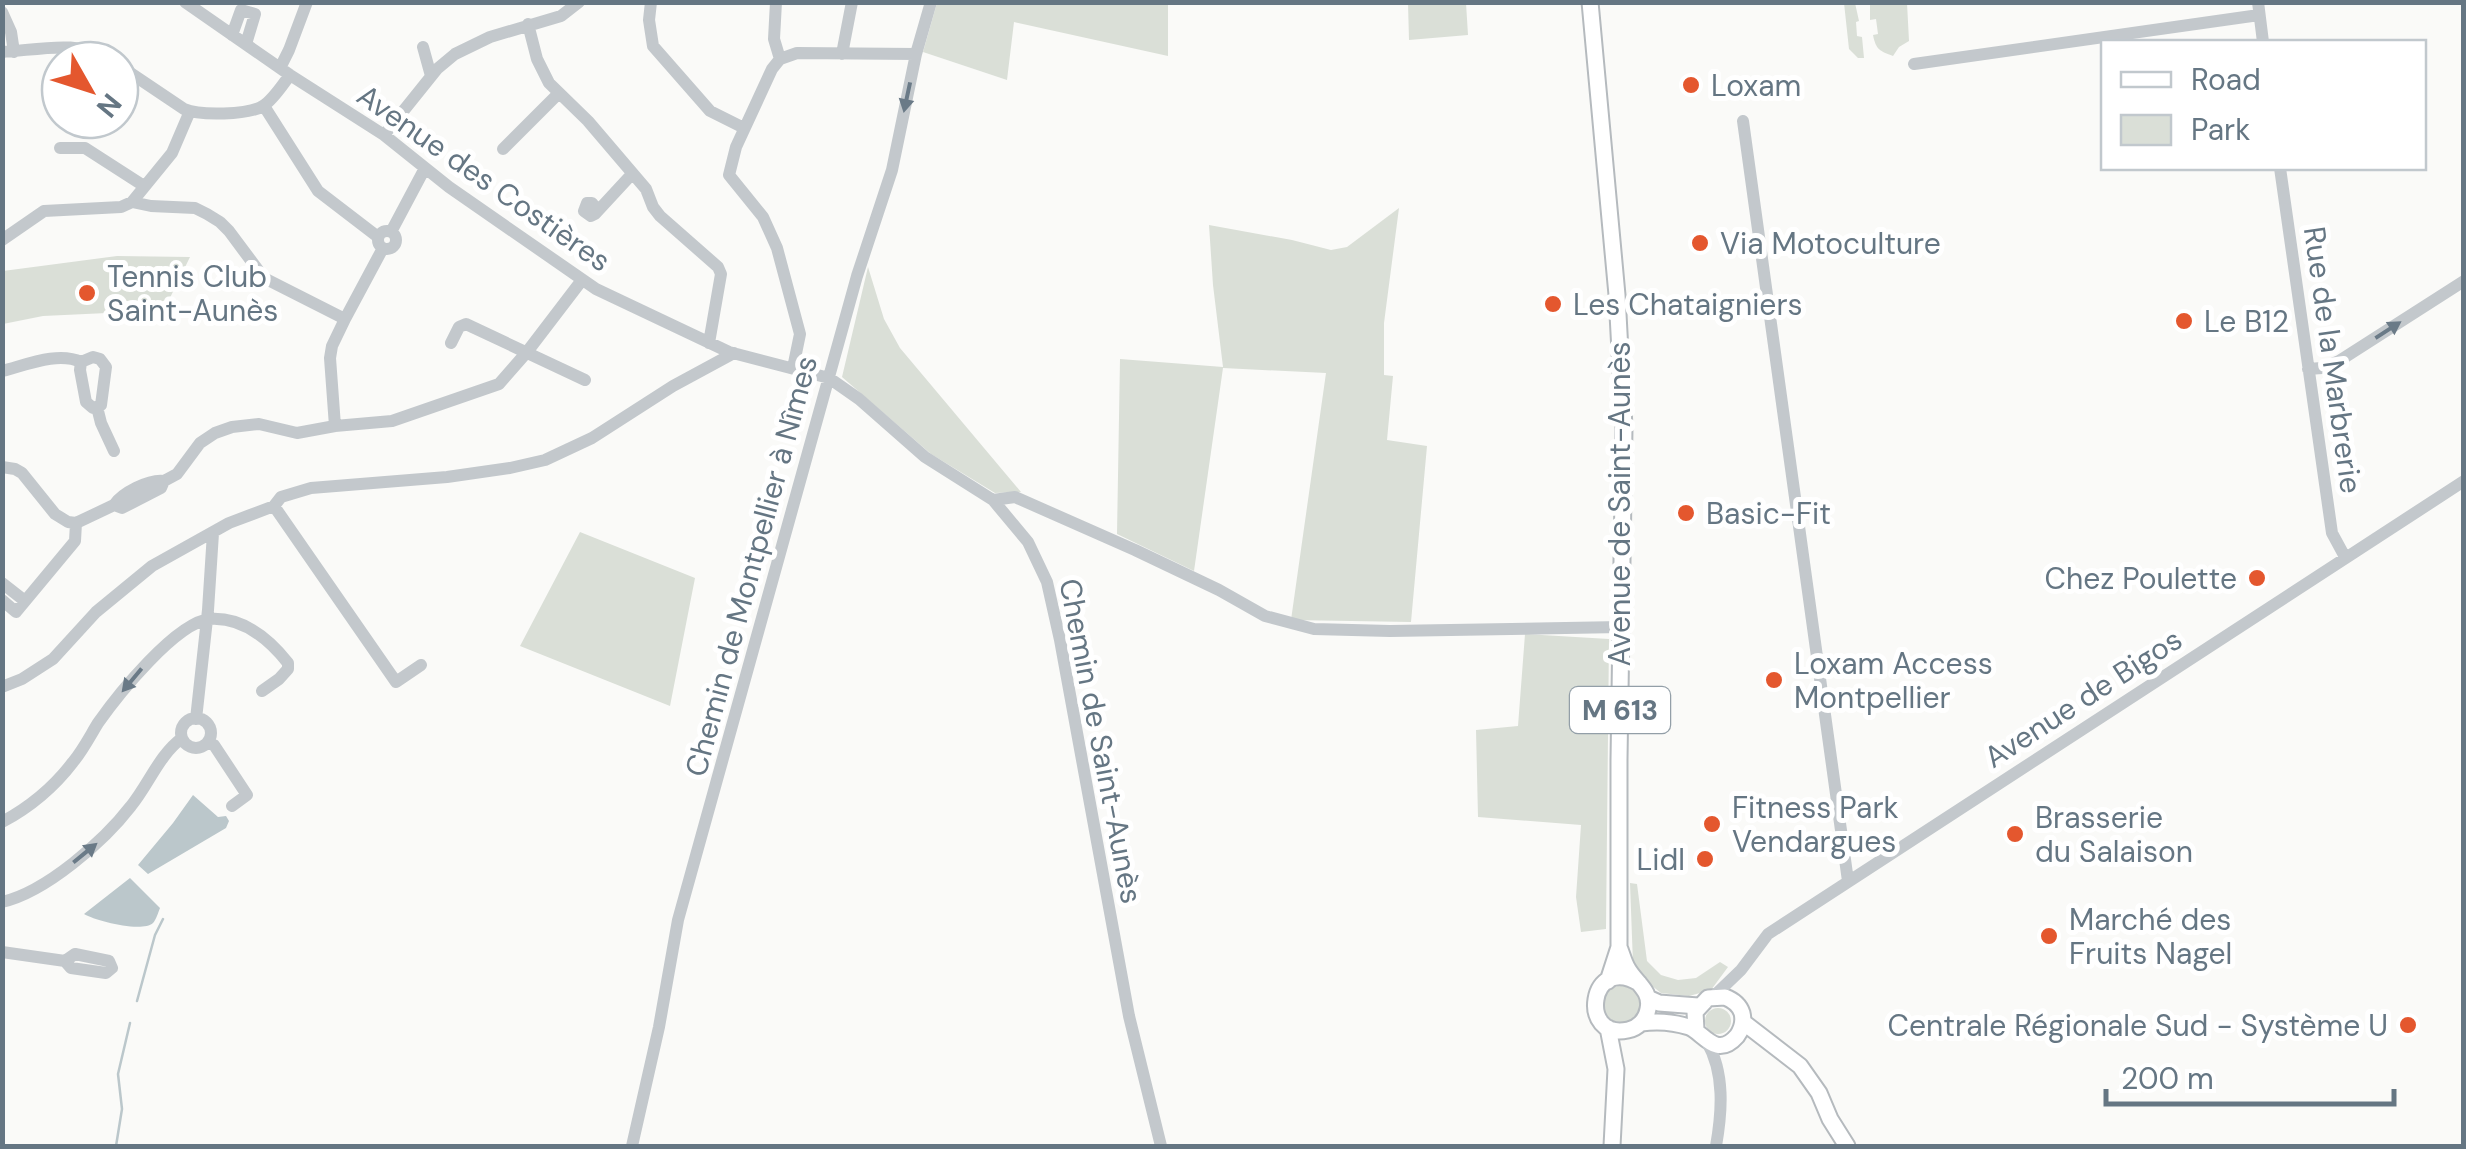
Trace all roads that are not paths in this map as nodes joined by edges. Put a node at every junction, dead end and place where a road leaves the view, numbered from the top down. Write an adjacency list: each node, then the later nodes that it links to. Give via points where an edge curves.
1 (185, 2): 12 (street, Avenue des Costières)
2 (307, 2): 22 (street)
3 (579, 2): 11 (street, via 560,16)
4 (651, 2): 29 (street, via 653,46 710,111)
5 (776, 2): 20 (street)
6 (852, 2): 18 (street)
7 (931, 2): 19 (street, Chemin de Montpellier à Nîmes)
8 (1590, 2): 68 (main road, Avenue de Saint-Aunès / M 613, via 1623,397)
9 (2259, 8): 13 (street); 21 (street)
10 (2, 12): 17 (street, via 11,32)
11 (528, 24): 23 (street, via 455,54); 25 (street, via 537,59)
12 (232, 35): 14 (street, Avenue des Costières); 14 (street, via 242,10 255,14)
13 (2263, 40)
14 (246, 44): 22 (street, Avenue des Costières)
15 (422, 48): 23 (street)
16 (40, 50): 17 (street)
17 (8, 52)
18 (842, 54): 19 (street); 20 (street, via 797,52)
19 (916, 54): 52 (street, Chemin de Montpellier à Nîmes, one-way to 52, via 892,170)
20 (780, 59): 29 (street)
21 (1914, 64)
22 (285, 71): 26 (street); 30 (street, Avenue des Costières)
23 (431, 76): 30 (street)
24 (140, 79): 27 (street)
25 (558, 94): 32 (street); 35 (street)
26 (264, 106): 27 (street); 39 (street, via 318,191)
27 (190, 112): 36 (street, via 172,153)
28 (1743, 122): 77 (street)
29 (744, 128): 49 (street, via 729,174 764,216 777,248 800,334)
30 (384, 136): 33 (street, Avenue des Costières)
31 (60, 148): 36 (street, via 85,148)
32 (503, 149)
33 (425, 168): 39 (street); 41 (street, Avenue des Costières)
34 (2280, 170): 50 (street, Rue de la Marbrerie)
35 (632, 174): 38 (street); 45 (street, via 660,216 721,274)
36 (144, 186): 37 (street)
37 (132, 202): 40 (street, via 44,210); 43 (street, via 207,214 264,278)
38 (597, 210)
39 (384, 239): 43 (street)
40 (2, 240)
41 (582, 280): 45 (street, Avenue des Costières); 46 (street)
42 (2464, 281): 50 (street, one-way to 42, via 2339,361)
43 (345, 318): 55 (street, via 330,354)
44 (451, 343): 46 (street, via 466,324)
45 (709, 343): 47 (street, Avenue des Costières)
46 (527, 352): 53 (street); 55 (street, via 498,384 392,421)
47 (734, 353): 49 (street, Avenue des Costières); 60 (street, via 545,460 311,488)
48 (81, 362): 51 (street, via 49,359); 54 (street, via 86,402); 54 (street, via 93,357 105,364)
49 (793, 368): 52 (street, Avenue des Costières)
50 (2308, 369): 63 (street, Rue de la Marbrerie, via 2332,534)
51 (2, 370)
52 (829, 378): 59 (street, Chemin de Saint-Aunès, via 926,458); 95 (street, Chemin de Montpellier à Nîmes, via 678,920)
53 (586, 380)
54 (97, 408): 56 (street)
55 (336, 426): 61 (street, via 297,433 260,424 232,427 200,443 177,474)
56 (114, 451)
57 (2, 467): 61 (street, via 19,470 55,514)
58 (2464, 481): 63 (street, Avenue de Bigos)
59 (993, 500): 68 (street, via 1015,497 1265,616 1314,629); 96 (street, Chemin de Saint-Aunès, via 1028,542 1046,582 1129,1016)
60 (274, 506): 62 (street); 69 (street, via 396,682)
61 (76, 523): 66 (street, via 75,541)
62 (212, 533): 67 (street); 70 (street, via 130,582 54,659)
63 (2346, 557): 77 (street, Avenue de Bigos)
64 (2, 583): 66 (street)
65 (2, 600): 66 (street, via 16,612)
66 (25, 601)
67 (207, 619): 71 (street, via 249,628 288,662); 72 (street); 76 (street, one-way to 76, via 145,664 52,786)
68 (1621, 627): 79 (main road, Avenue de Saint-Aunès / M 613)
69 (421, 664)
70 (2, 687)
71 (262, 691)
72 (196, 719): 73 (street, via 184,725); 74 (street, via 210,728)
73 (182, 738): 74 (street, via 196,748); 78 (street, one-way to 73, via 44,883 102,839)
74 (208, 742): 75 (street, via 247,795)
75 (232, 806)
76 (2, 822)
77 (1848, 881): 82 (street, Avenue de Bigos, via 1768,934)
78 (2, 902)
79 (1619, 947): 83 (main road, Avenue de Saint-Aunès / M 613); 84 (main road)
80 (2, 952): 81 (street)
81 (65, 962)
82 (1741, 970): 85 (street, Avenue de Bigos); 87 (street, Avenue de Bigos)
83 (1608, 981): 84 (main road); 90 (main road, via 1594,1005)
84 (1640, 983): 86 (main road)
85 (1714, 996): 87 (main road); 88 (main road)
86 (1648, 998): 88 (main road); 89 (main road)
87 (1734, 1002): 91 (main road, via 1740,1008)
88 (1698, 1006): 92 (main road, via 1694,1018)
89 (1638, 1026): 90 (main road); 92 (main road, via 1687,1026); 93 (main road, via 1625,1040)
90 (1608, 1028): 93 (main road)
91 (1736, 1034): 92 (main road, via 1714,1044); 94 (street); 99 (main road, via 1764,1039 1800,1066)
92 (1701, 1036): 94 (street)
93 (1616, 1069): 97 (main road)
94 (1720, 1077): 98 (street)
95 (632, 1146)
96 (1161, 1146)
97 (1612, 1146)
98 (1716, 1146)
99 (1847, 1146)

